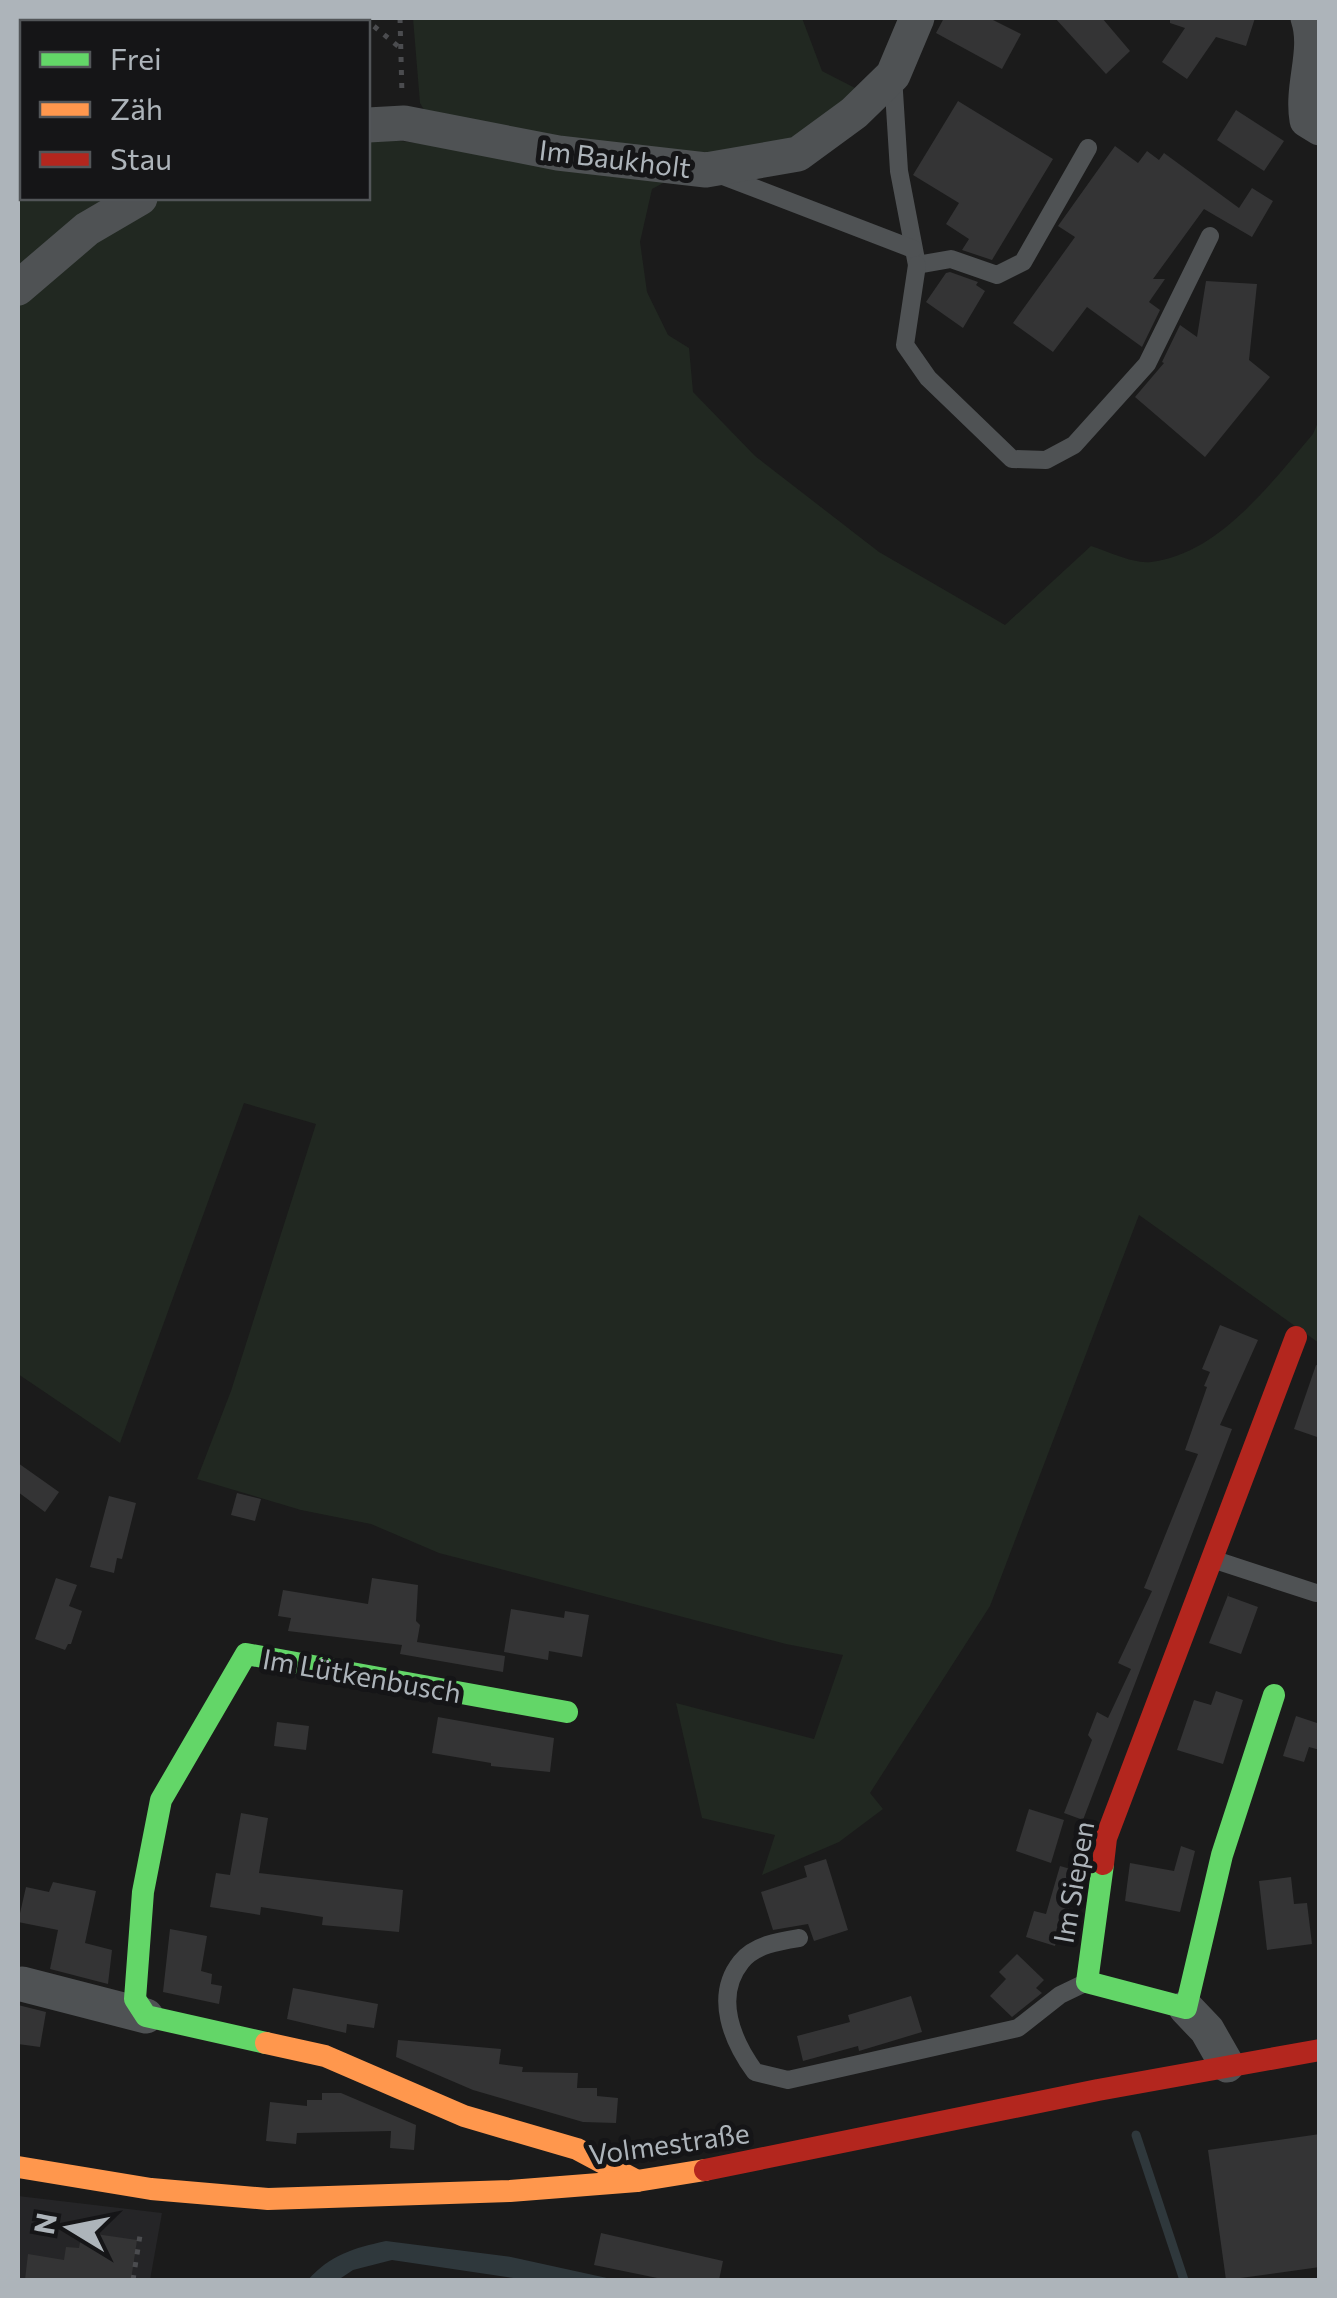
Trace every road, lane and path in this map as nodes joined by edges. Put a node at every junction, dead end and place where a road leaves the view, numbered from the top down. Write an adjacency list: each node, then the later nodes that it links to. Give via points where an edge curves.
1 (400, 18): 5 (path)
2 (917, 18): 6 (street, Im Baukholt)
3 (1308, 18): 9 (street, via 1314,34 1304,106 1306,120)
4 (370, 23): 5 (path)
5 (398, 47): 7 (path)
6 (893, 76): 11 (street, Im Baukholt, via 798,154); 14 (lane, via 899,171)
7 (404, 123): 8 (street, Im Baukholt); 11 (street, Im Baukholt, via 558,153)
8 (370, 125)
9 (1320, 128)
10 (1088, 148): 14 (lane, via 1023,262 998,274 951,259)
11 (706, 170): 14 (lane)
12 (137, 200): 15 (street, via 87,230)
13 (1210, 236): 14 (lane, via 1147,364 1074,445 1046,460 1012,459 928,378 905,344)
14 (915, 257)
15 (18, 288)
16 (1296, 1338): 17 (street, Im Siepen)
17 (1212, 1559): 18 (lane); 22 (street, Im Siepen, via 1106,1838)
18 (1316, 1594)
19 (1274, 1695): 24 (street, via 1222,1855)
20 (567, 1712): 25 (street, Im Lütkenbusch, via 246,1654 162,1800 143,1892 134,1999)
21 (799, 1938): 22 (lane, via 768,1944 741,1961 729,1989 728,2026 740,2050 755,2072 788,2080 1018,2028)
22 (1087, 1982): 24 (street, Im Siepen)
23 (22, 1984): 25 (street)
24 (1186, 2008): 27 (street)
25 (146, 2016): 29 (street, via 325,2056 464,2116 578,2149)
26 (1320, 2050): 27 (street, Volmestraße)
27 (1227, 2066): 29 (street, Volmestraße)
28 (18, 2167): 30 (street, Volmestraße)
29 (637, 2180): 30 (street, Volmestraße, via 268,2199)
30 (150, 2189): 31 (path)
31 (133, 2280)

